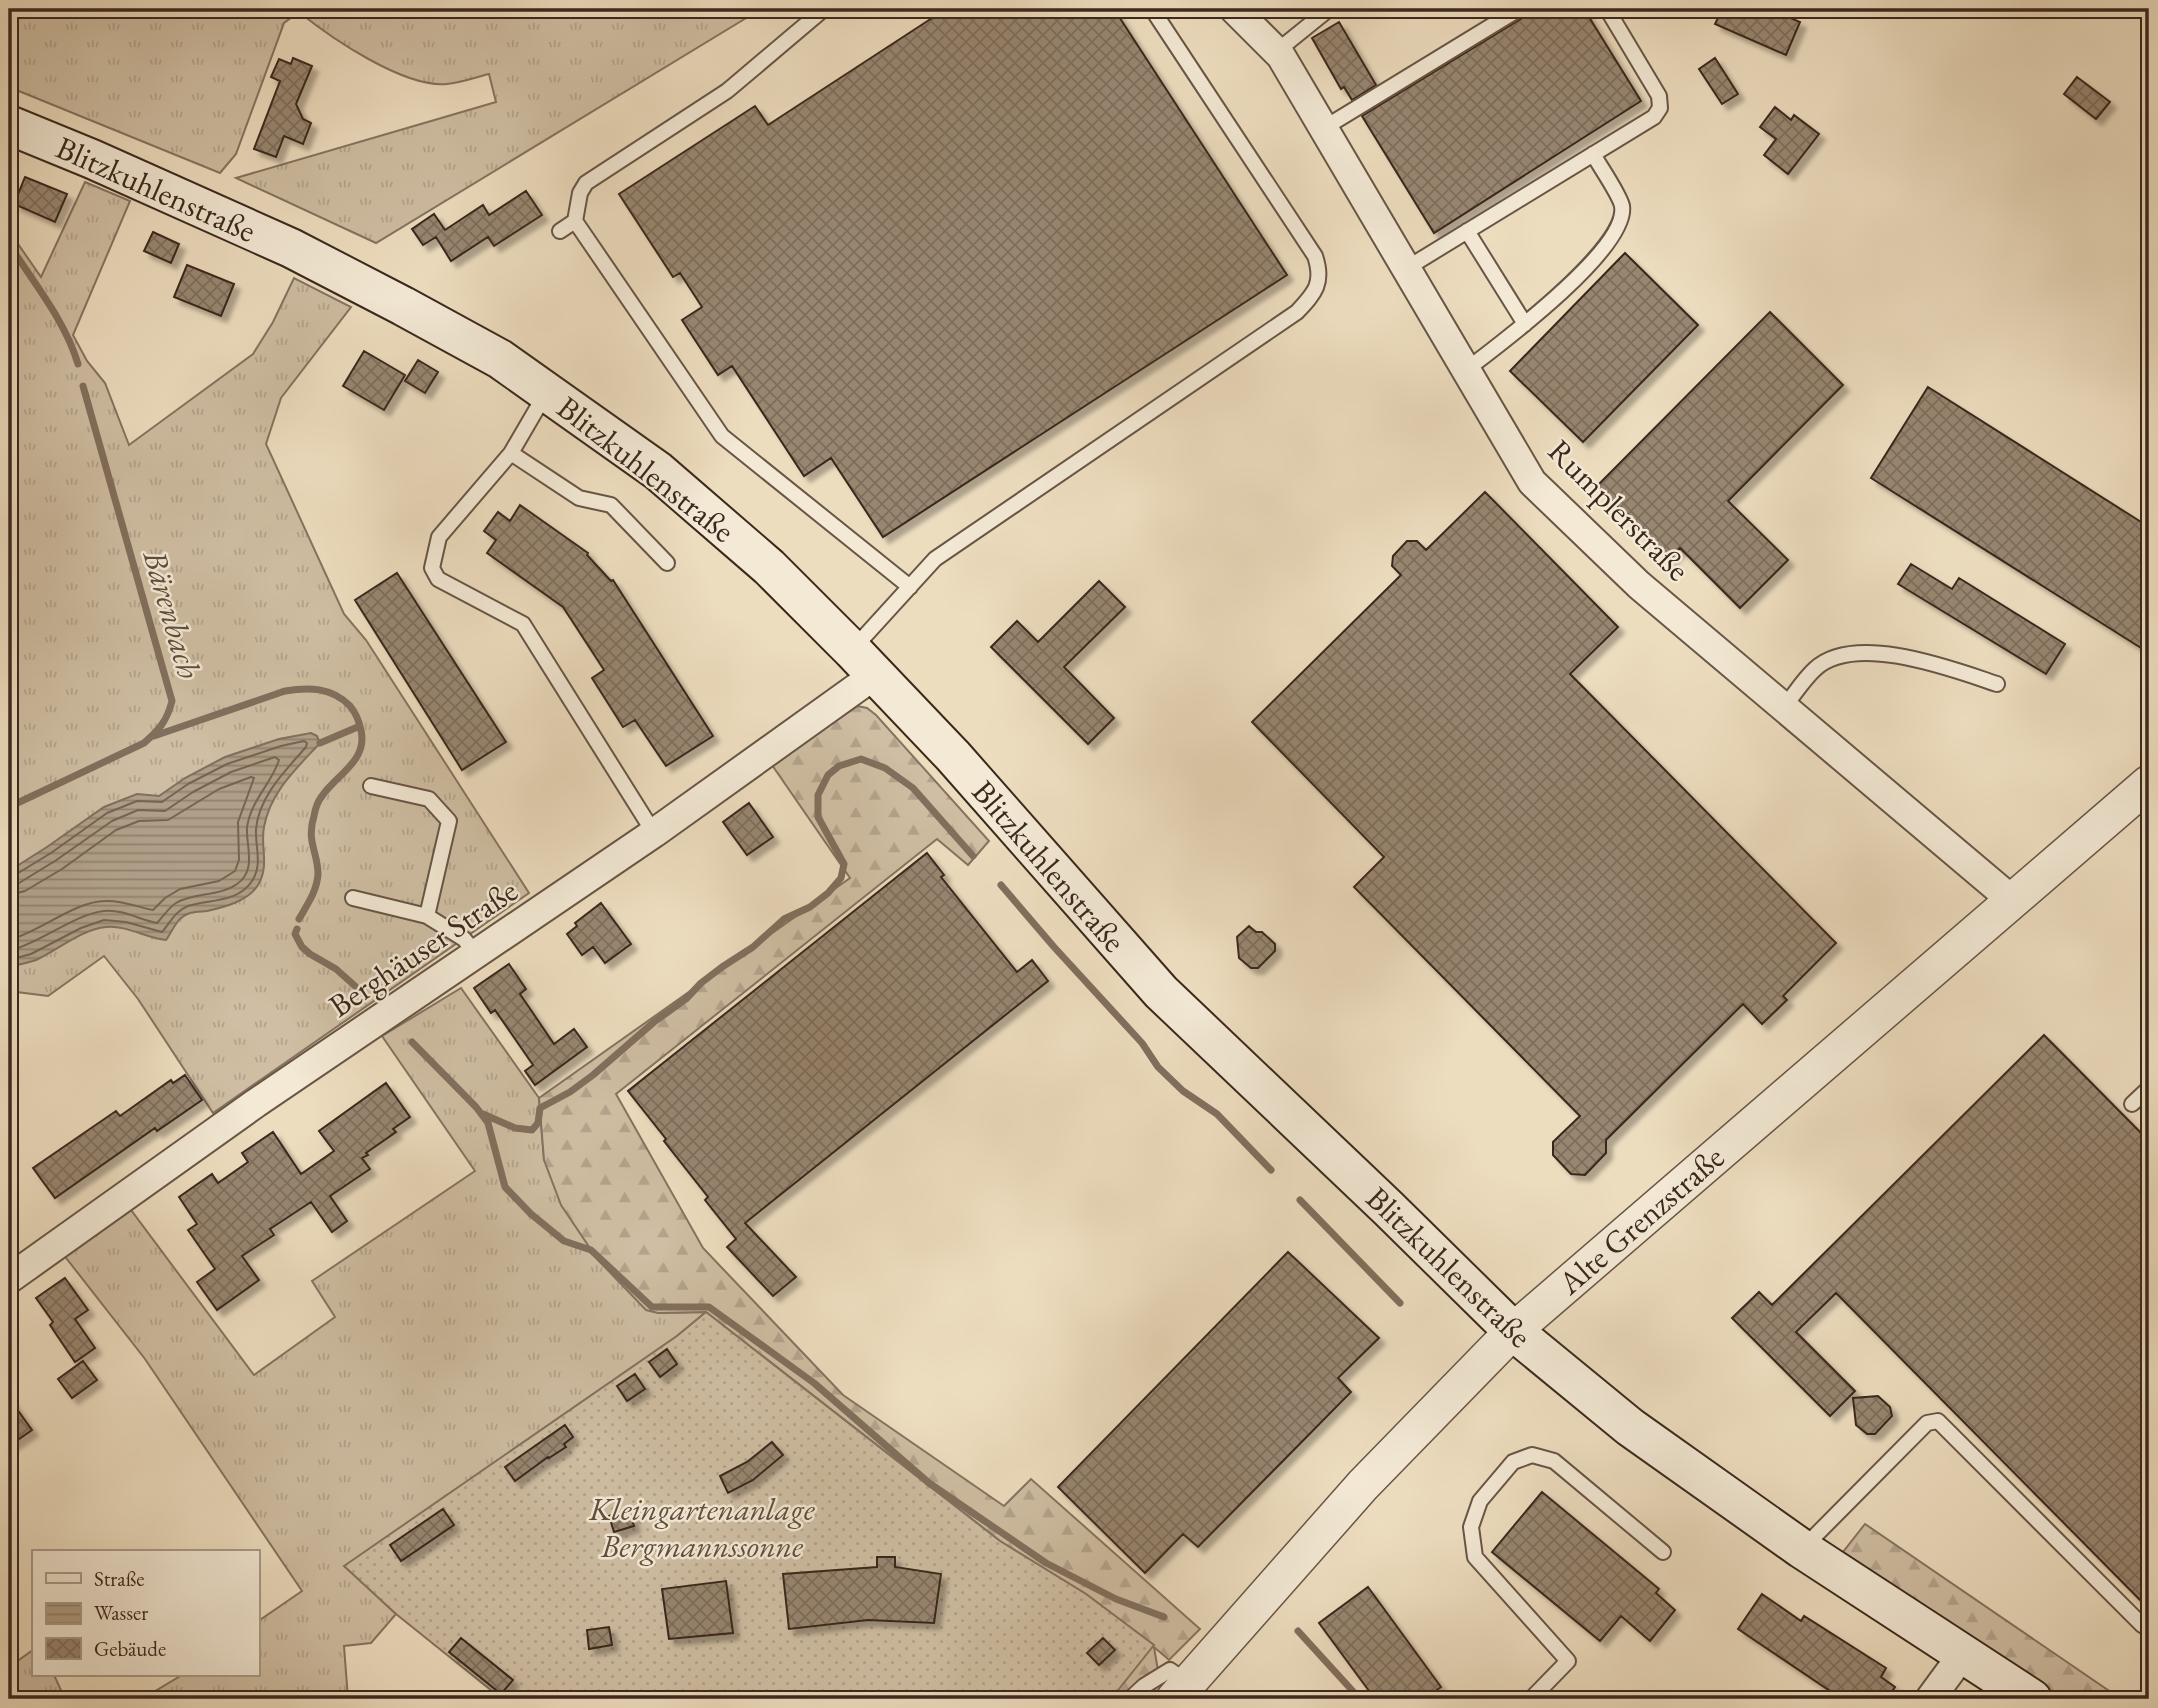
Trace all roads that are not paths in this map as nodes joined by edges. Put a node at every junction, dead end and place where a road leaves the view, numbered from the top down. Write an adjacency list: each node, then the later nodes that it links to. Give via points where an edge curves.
1 (824, 9): 11 (lane, via 727,91 586,183)
2 (1152, 9): 20 (lane, via 1315,256 1320,270 1314,294 1297,312 935,559)
3 (1234, 9): 7 (street, Rumplerstraße)
4 (1329, 9): 7 (lane)
5 (1519, 9): 9 (lane)
6 (1607, 9): 10 (lane, via 1659,96 1660,108 1654,117)
7 (1276, 51): 9 (street, Rumplerstraße)
8 (9, 125): 17 (main road, Blitzkuhlenstraße, via 323,264 500,359)
9 (1324, 128): 14 (street, Rumplerstraße)
10 (1593, 154): 13 (lane); 15 (lane, via 1622,206 1618,229 1591,263)
11 (575, 221): 12 (lane); 20 (lane, via 722,436)
12 (560, 231)
13 (1467, 231): 14 (lane); 15 (lane)
14 (1406, 268): 16 (street, Rumplerstraße)
15 (1525, 324): 16 (lane)
16 (1466, 370): 23 (street, Rumplerstraße, via 1532,482 1639,585)
17 (547, 392): 18 (lane); 21 (main road, Blitzkuhlenstraße, via 658,471 769,567)
18 (511, 453): 19 (lane, via 579,498 611,505); 26 (lane, via 439,537 432,568 438,579 523,624)
19 (667, 563)
20 (910, 587): 21 (lane)
21 (864, 662): 26 (street, Berghäuser Straße); 34 (main road, Blitzkuhlenstraße, via 1161,992)
22 (1997, 684): 23 (lane, via 1908,656 1836,657 1816,667)
23 (1784, 707): 28 (street, Rumplerstraße)
24 (2149, 783): 28 (street, Alte Grenzstraße)
25 (371, 786): 29 (lane, via 429,799 449,821)
26 (654, 833): 30 (street, Berghäuser Straße)
27 (354, 898): 29 (lane)
28 (2013, 901): 34 (street, Alte Grenzstraße)
29 (427, 916): 30 (lane, via 464,939)
30 (477, 955): 33 (street, Berghäuser Straße, via 256,1103)
31 (2149, 1088): 32 (lane)
32 (2132, 1104)
33 (9, 1279)
34 (1513, 1331): 35 (main road, Blitzkuhlenstraße, via 1630,1427); 39 (street, Alte Grenzstraße, via 1363,1485)
35 (1802, 1549): 37 (lane, via 1927,1423 1938,1421); 38 (main road, Blitzkuhlenstraße)
36 (1662, 1552): 41 (lane, via 1554,1461 1532,1455 1513,1462 1480,1501 1471,1527 1475,1557 1568,1661)
37 (2149, 1629)
38 (1963, 1654): 42 (street); 43 (main road, Blitzkuhlenstraße)
39 (1181, 1691): 40 (lane, via 1170,1670)
40 (1130, 1699)
41 (1531, 1699)
42 (1930, 1699)
43 (2032, 1699)

